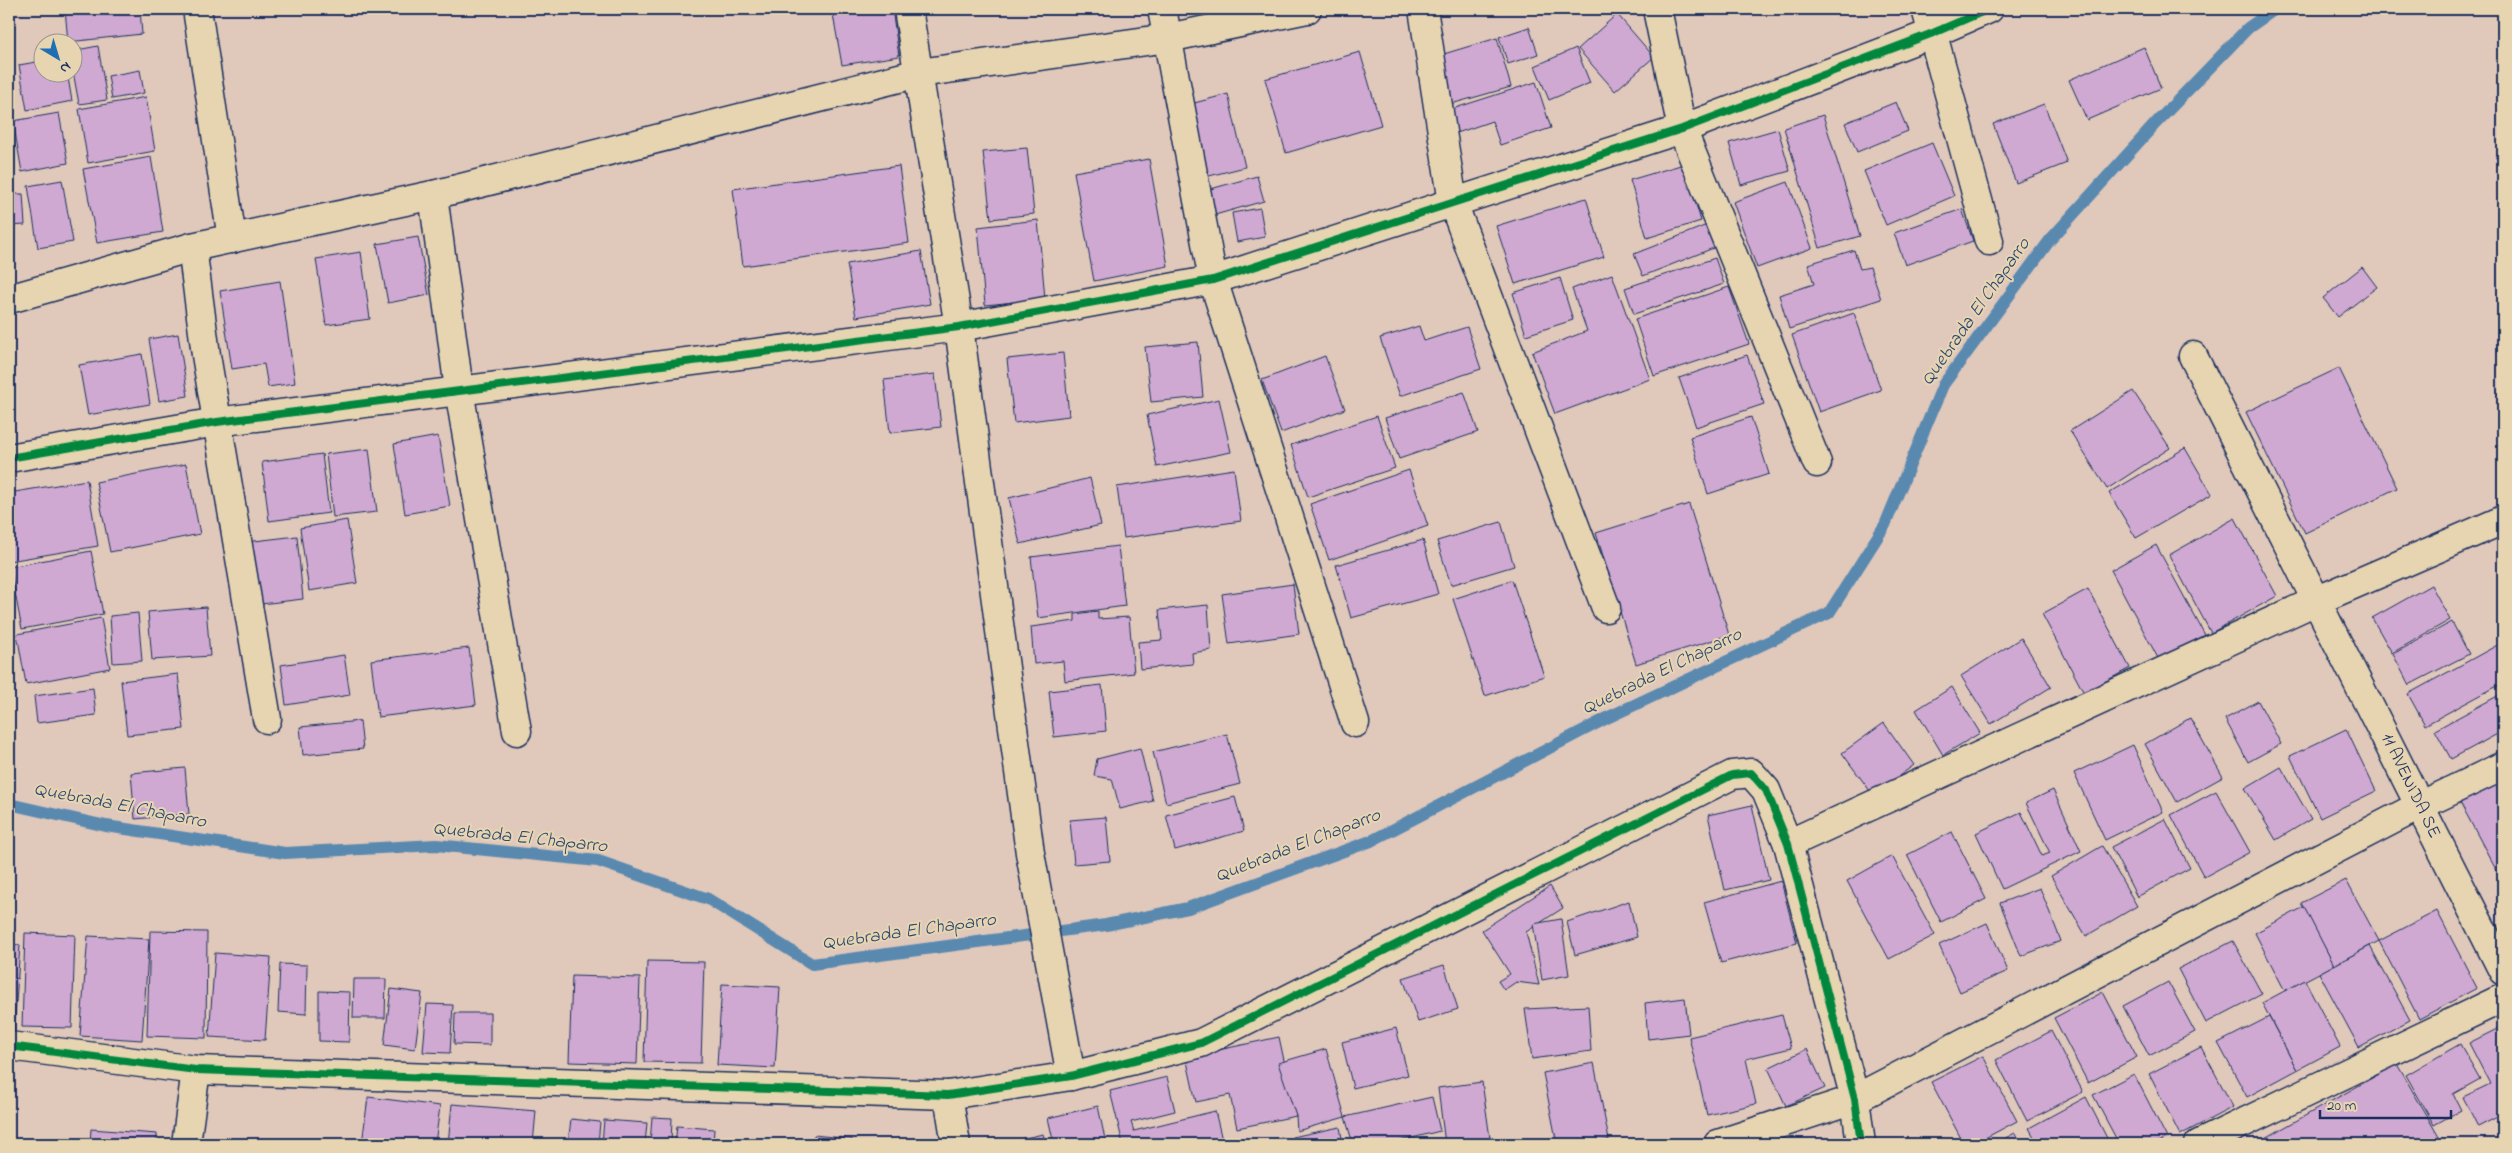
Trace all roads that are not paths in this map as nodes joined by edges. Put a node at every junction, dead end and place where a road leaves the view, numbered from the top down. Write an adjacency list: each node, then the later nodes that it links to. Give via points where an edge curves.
1 (197, 9): 14 (street)
2 (908, 9): 10 (street)
3 (1162, 9): 9 (street)
4 (1307, 9): 9 (street)
5 (1423, 9): 13 (street)
6 (1657, 9): 11 (street)
7 (1989, 9): 8 (street)
8 (1929, 21): 11 (street); 15 (street)
9 (1168, 38): 10 (street); 17 (street)
10 (919, 73): 12 (street); 19 (street)
11 (1682, 129): 13 (street); 24 (street)
12 (433, 195): 14 (street); 21 (street)
13 (1453, 203): 17 (street); 27 (street)
14 (232, 238): 16 (street)
15 (1988, 241)
16 (192, 247): 18 (street); 22 (street)
17 (1213, 280): 19 (street); 29 (street)
18 (9, 299)
19 (959, 327): 21 (street); 38 (street, via 1030,853)
20 (2193, 356): 26 (street, 11 AVENIDA SE)
21 (459, 390): 22 (street); 30 (street)
22 (217, 422): 23 (street); 28 (street)
23 (9, 458)
24 (1817, 464)
25 (2503, 520): 26 (street)
26 (2318, 600): 32 (street, 11 AVENIDA SE); 33 (street)
27 (1606, 608)
28 (267, 719)
29 (1355, 723)
30 (517, 731)
31 (2503, 766): 32 (street)
32 (2419, 806): 34 (street, 11 AVENIDA SE); 40 (street)
33 (1788, 844): 38 (street, via 1766,790 1752,773 1732,775 1201,1043); 40 (street)
34 (2503, 971)
35 (2503, 998): 45 (street)
36 (9, 1046): 37 (street)
37 (196, 1070): 39 (street); 41 (street)
38 (1071, 1076): 39 (street)
39 (948, 1095): 42 (street)
40 (1855, 1099): 43 (street); 44 (street)
41 (186, 1144)
42 (956, 1144)
43 (1718, 1144)
44 (1861, 1144)
45 (2199, 1144)

